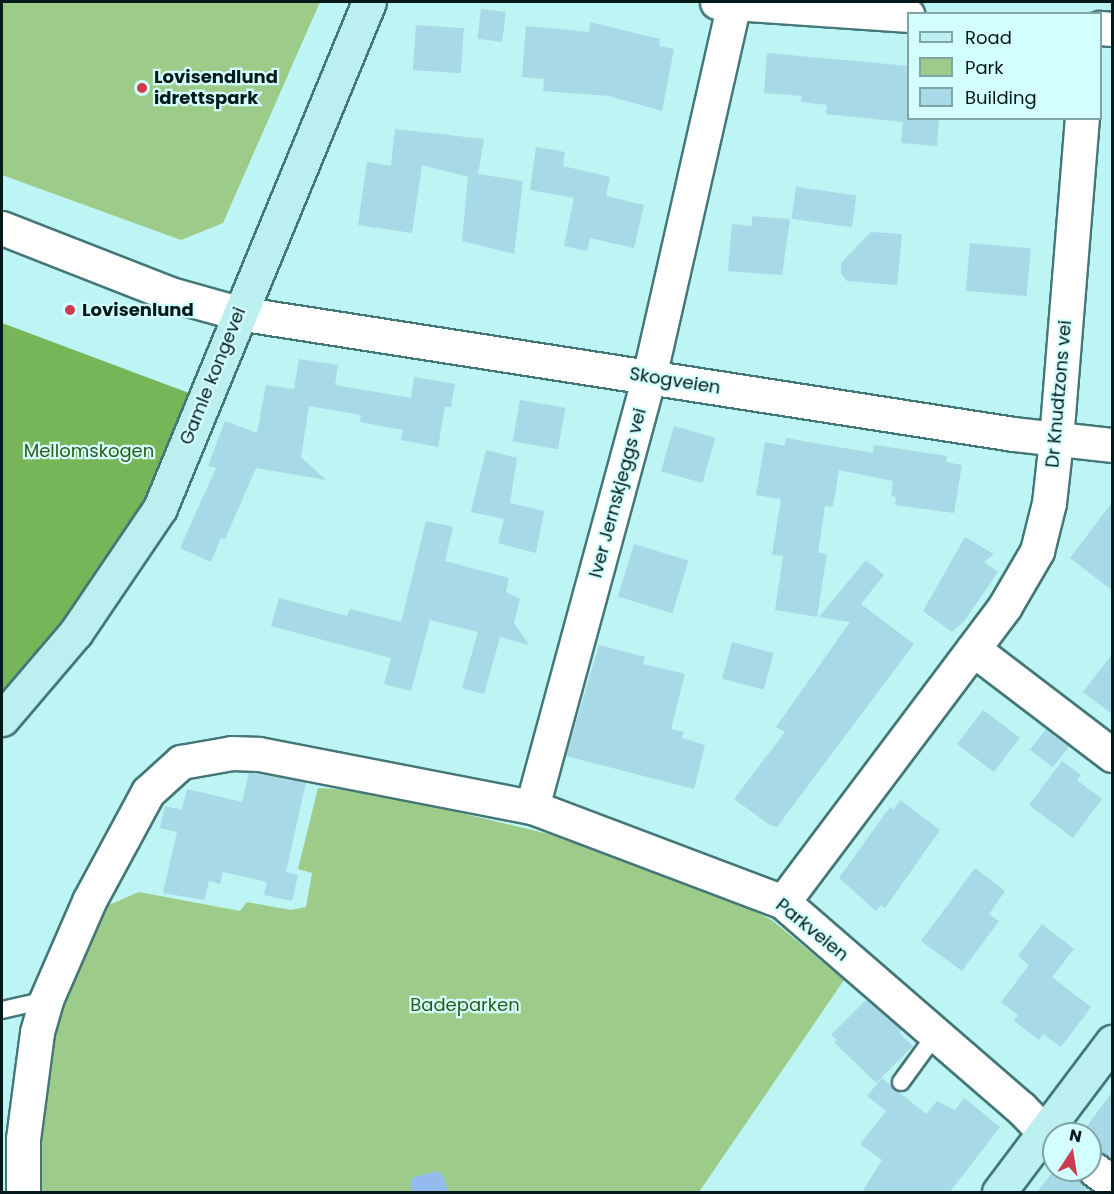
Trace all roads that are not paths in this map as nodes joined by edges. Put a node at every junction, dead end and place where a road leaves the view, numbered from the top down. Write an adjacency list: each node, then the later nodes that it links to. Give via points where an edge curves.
1 (369, 2): 6 (street, Gamle kongevei)
2 (728, 2): 3 (street); 7 (street, Iver Jernskjeggs vei)
3 (907, 15)
4 (1082, 120): 8 (street, Dr Knudtzons vei)
5 (2, 228): 6 (street, Skogveien, via 170,294)
6 (238, 313): 7 (street, Skogveien); 11 (street, Gamle kongevei, via 160,508 76,632)
7 (649, 377): 8 (street, Skogveien); 13 (street, Iver Jernskjeggs vei)
8 (1056, 440): 9 (street, Skogveien); 10 (street, Dr Knudtzons vei, via 1049,503 1037,551 1026,575)
9 (1112, 444)
10 (973, 649): 12 (street); 14 (street, Dr Knudtzons vei)
11 (2, 719)
12 (1113, 755)
13 (532, 807): 14 (street, Parkveien); 15 (street, via 259,754 232,753 181,762 147,792 89,900)
14 (783, 902): 17 (street, Parkveien)
15 (46, 999): 16 (lane); 23 (street, via 37,1032 23,1139)
16 (2, 1010)
17 (936, 1034): 19 (lane); 21 (street, Parkveien)
18 (1113, 1041): 20 (street)
19 (901, 1082)
20 (1052, 1122)
21 (1042, 1130)
22 (1042, 1135): 24 (street)
23 (23, 1192)
24 (999, 1192)

